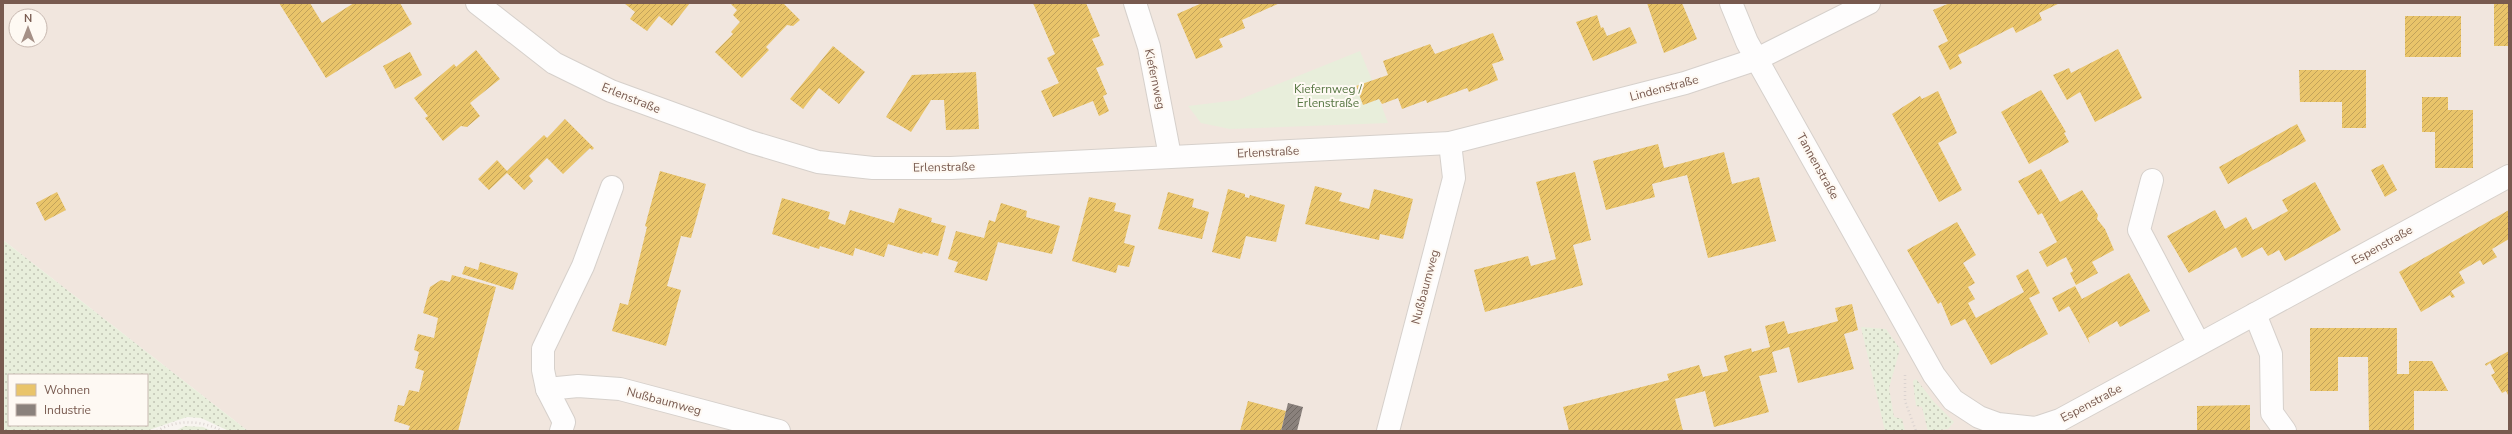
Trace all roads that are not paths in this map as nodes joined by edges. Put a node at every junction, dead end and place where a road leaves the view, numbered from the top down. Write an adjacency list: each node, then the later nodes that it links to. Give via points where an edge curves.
1 (477, 3): 7 (street, Erlenstraße, via 554,63 611,91 744,139 818,162 873,168 951,168)
2 (1135, 3): 7 (street, Kiefernweg, via 1149,46)
3 (1731, 3): 5 (street, Tannenstraße)
4 (1868, 3): 5 (street, Lindenstraße)
5 (1757, 59): 6 (street, Lindenstraße, via 1685,83); 12 (street, Tannenstraße)
6 (1450, 143): 7 (street, Erlenstraße); 18 (street, Nußbaumweg, via 1454,178)
7 (1170, 156)
8 (2509, 176): 11 (street, Espenstraße)
9 (2152, 180): 13 (street, via 2139,230)
10 (612, 187): 14 (street, via 583,266 544,349 543,370)
11 (2255, 314): 13 (street, Espenstraße); 19 (street, via 2271,354 2272,413)
12 (1908, 327): 15 (street, Espenstraße, via 1934,374 1953,400)
13 (2199, 344): 15 (street, Espenstraße, via 2060,420 2036,428)
14 (546, 389): 16 (street, via 564,422); 17 (street, Nußbaumweg, via 578,386 620,389)
15 (1994, 429)
16 (561, 431)
17 (778, 431)
18 (1388, 431)
19 (2285, 431)

